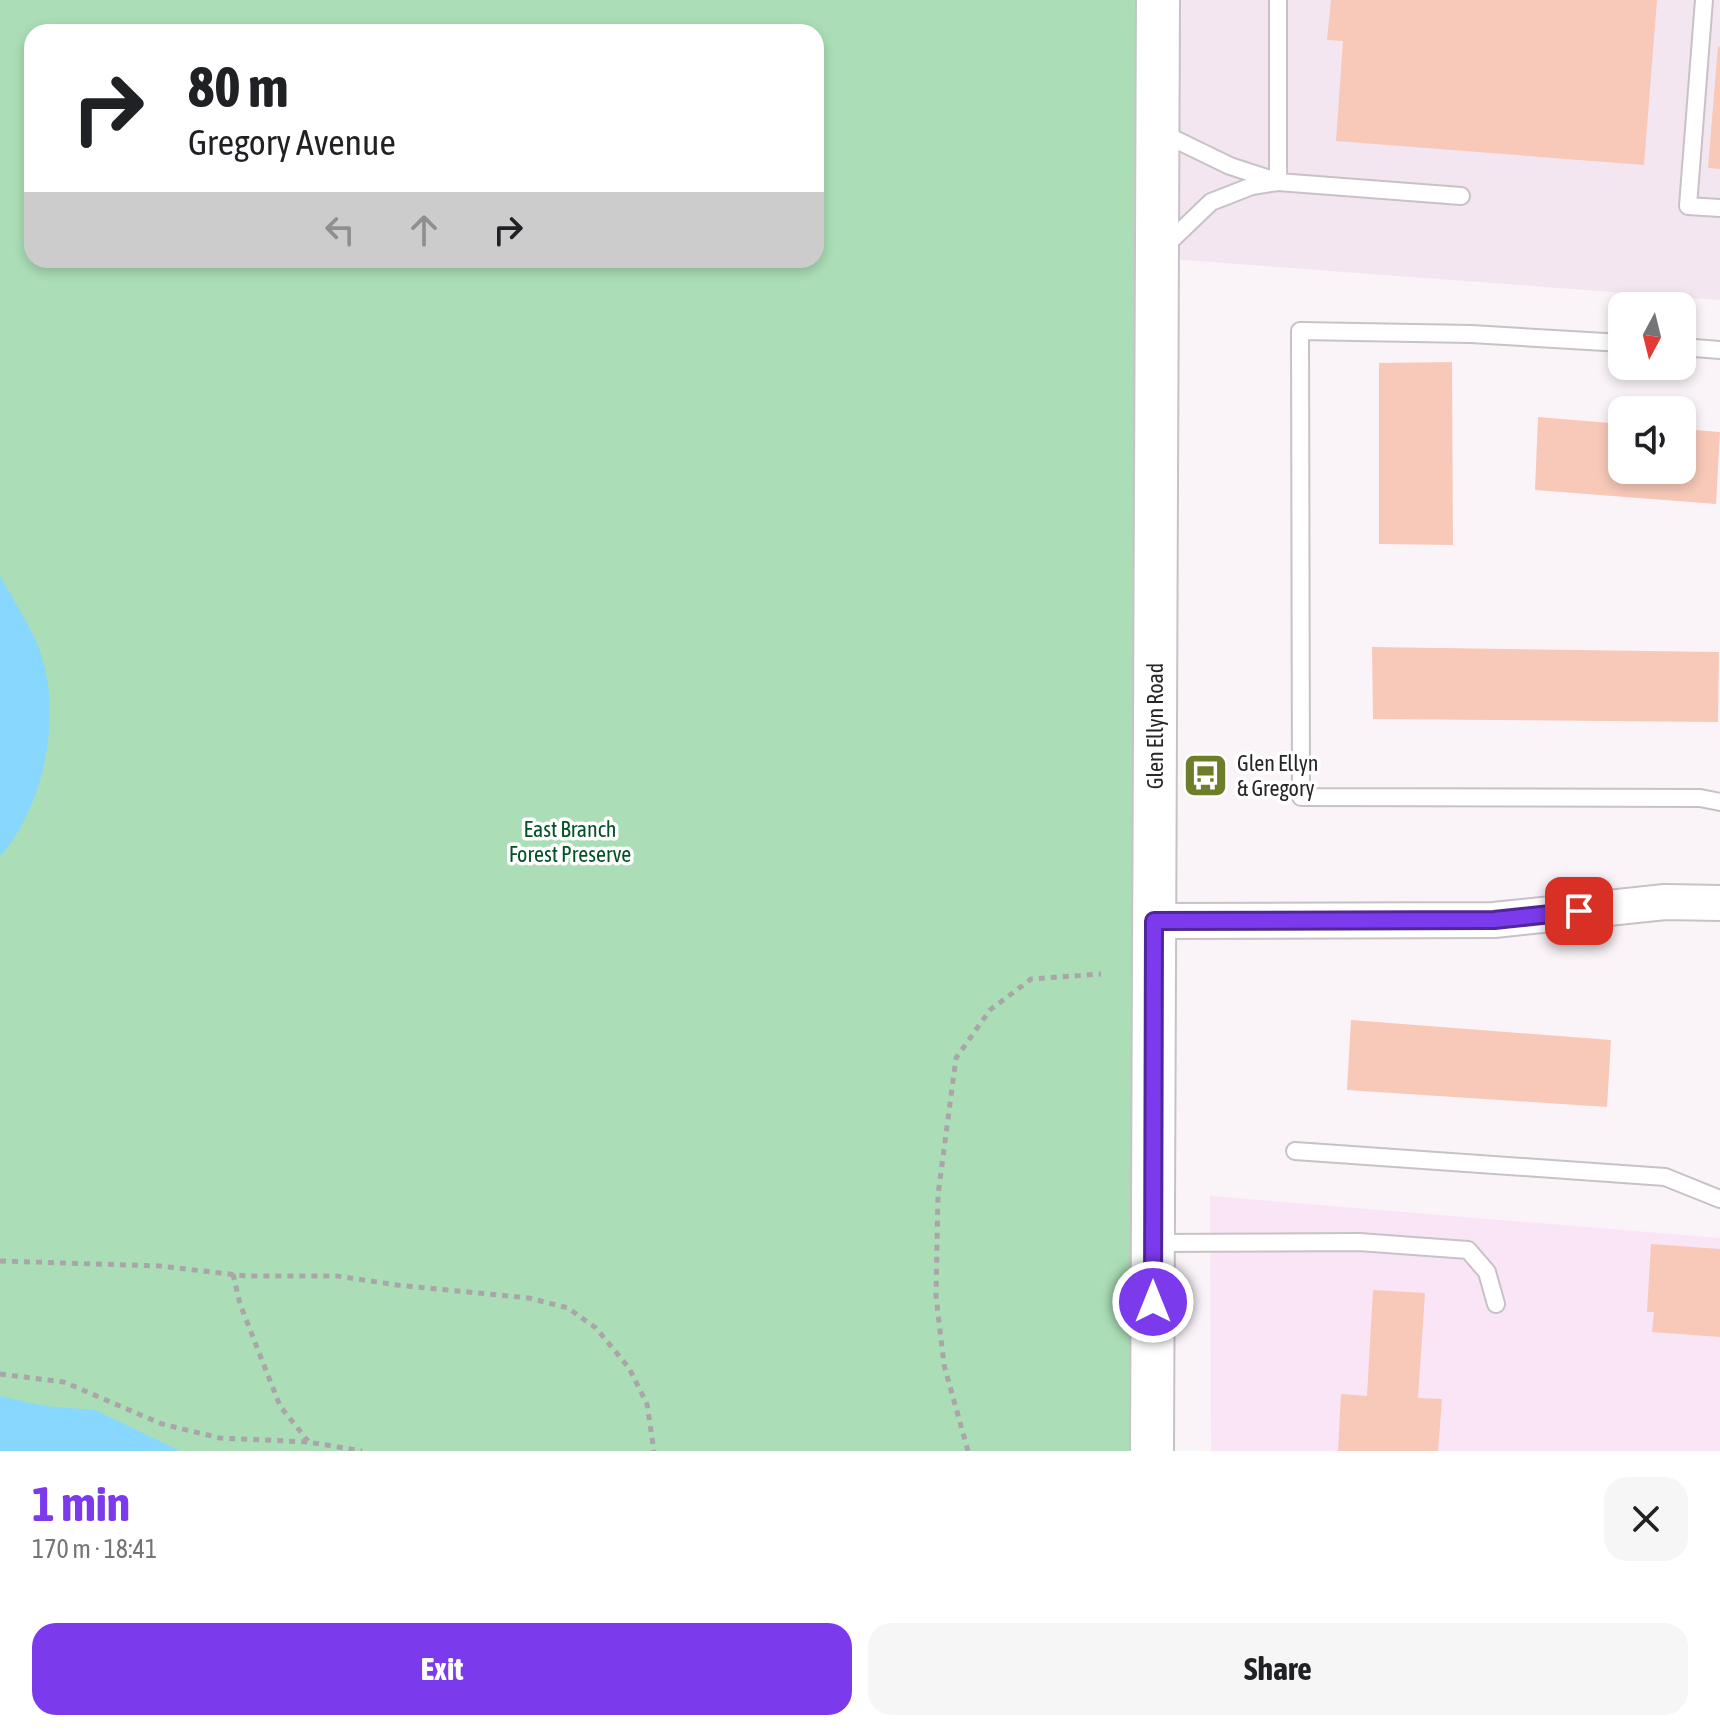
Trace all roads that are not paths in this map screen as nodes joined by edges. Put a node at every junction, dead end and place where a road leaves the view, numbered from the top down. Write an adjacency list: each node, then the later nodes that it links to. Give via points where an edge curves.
1 (1158, 0): 4 (street, Glen Ellyn Road)
2 (1278, 0): 5 (lane)
3 (1704, 0): 7 (lane, via 1688,206)
4 (1158, 131): 5 (lane, via 1230,166); 8 (street, Glen Ellyn Road)
5 (1278, 182): 6 (lane); 8 (lane, via 1211,202)
6 (1461, 196)
7 (1720, 208)
8 (1157, 253): 14 (street, Glen Ellyn Road)
9 (1608, 342): 12 (lane, via 1300,331 1301,797)
10 (1696, 348): 11 (lane)
11 (1720, 350)
12 (1720, 802)
13 (1720, 903): 14 (street, via 1665,902 1494,920)
14 (1154, 921): 17 (street, Glen Ellyn Road)
15 (1295, 1151): 16 (lane, via 1665,1177)
16 (1720, 1199)
17 (1153, 1243): 18 (lane, via 1359,1242 1468,1250 1487,1272); 19 (street, Glen Ellyn Road)
18 (1496, 1304)
19 (1152, 1451)

